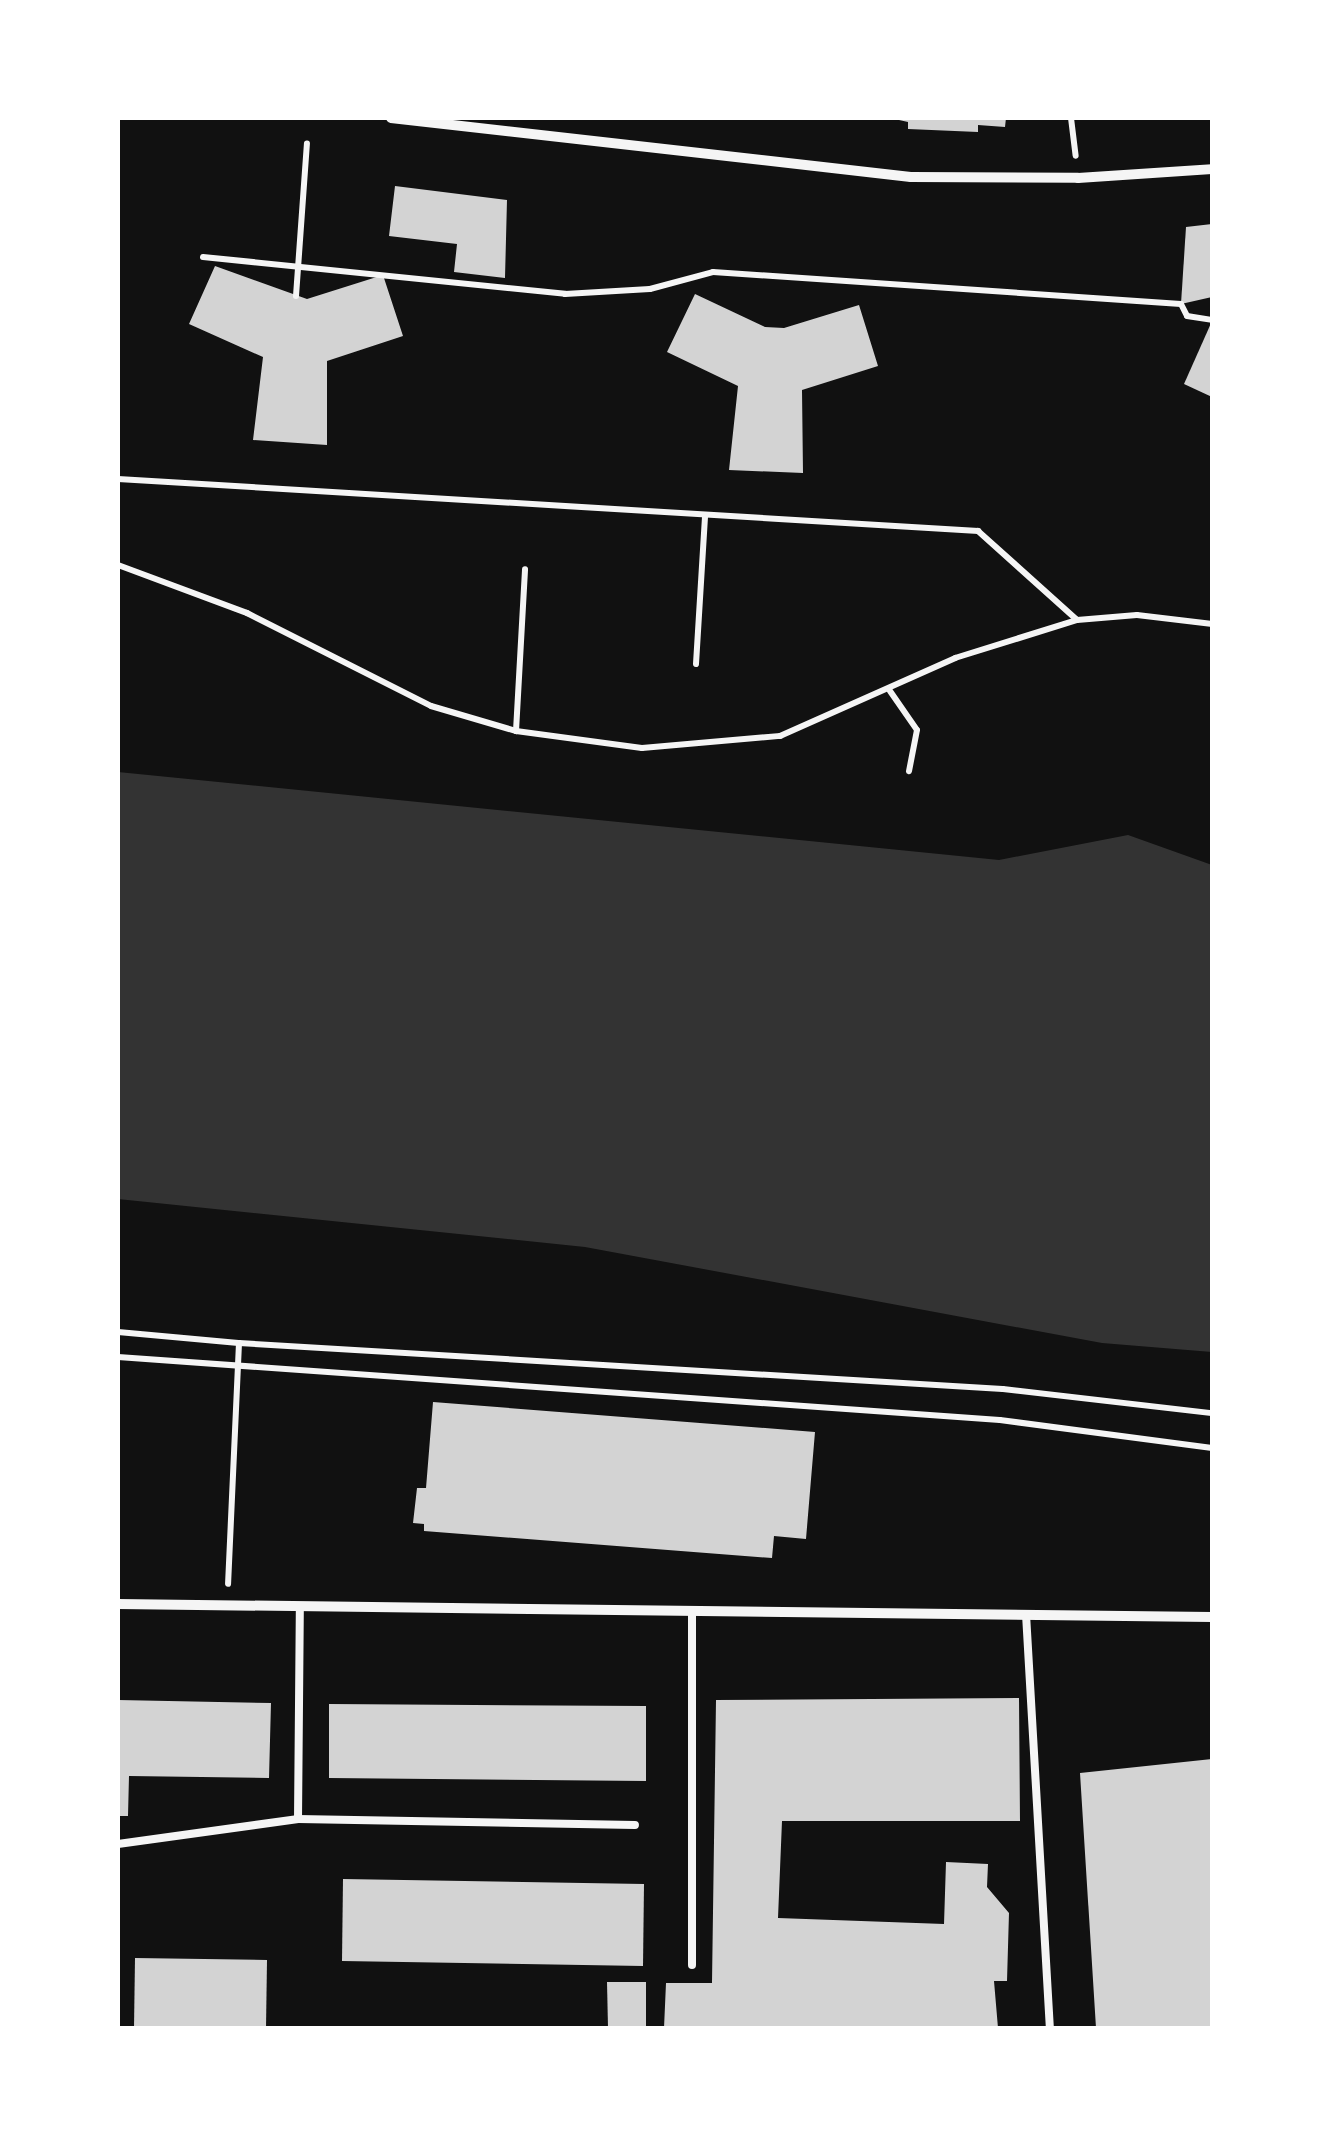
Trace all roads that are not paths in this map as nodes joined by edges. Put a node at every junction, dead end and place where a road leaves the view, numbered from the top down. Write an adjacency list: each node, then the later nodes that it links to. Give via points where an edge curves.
1 (392, 118): 2 (street, via 813,169 1078,178)
2 (1212, 169)
3 (118, 1604): 4 (street)
4 (300, 1610): 5 (street); 8 (lane)
5 (692, 1612): 6 (street); 11 (lane)
6 (1026, 1614): 7 (street); 12 (lane)
7 (1212, 1616)
8 (298, 1818): 9 (lane); 10 (lane)
9 (635, 1825)
10 (118, 1844)
11 (692, 1965)
12 (1050, 2028)

